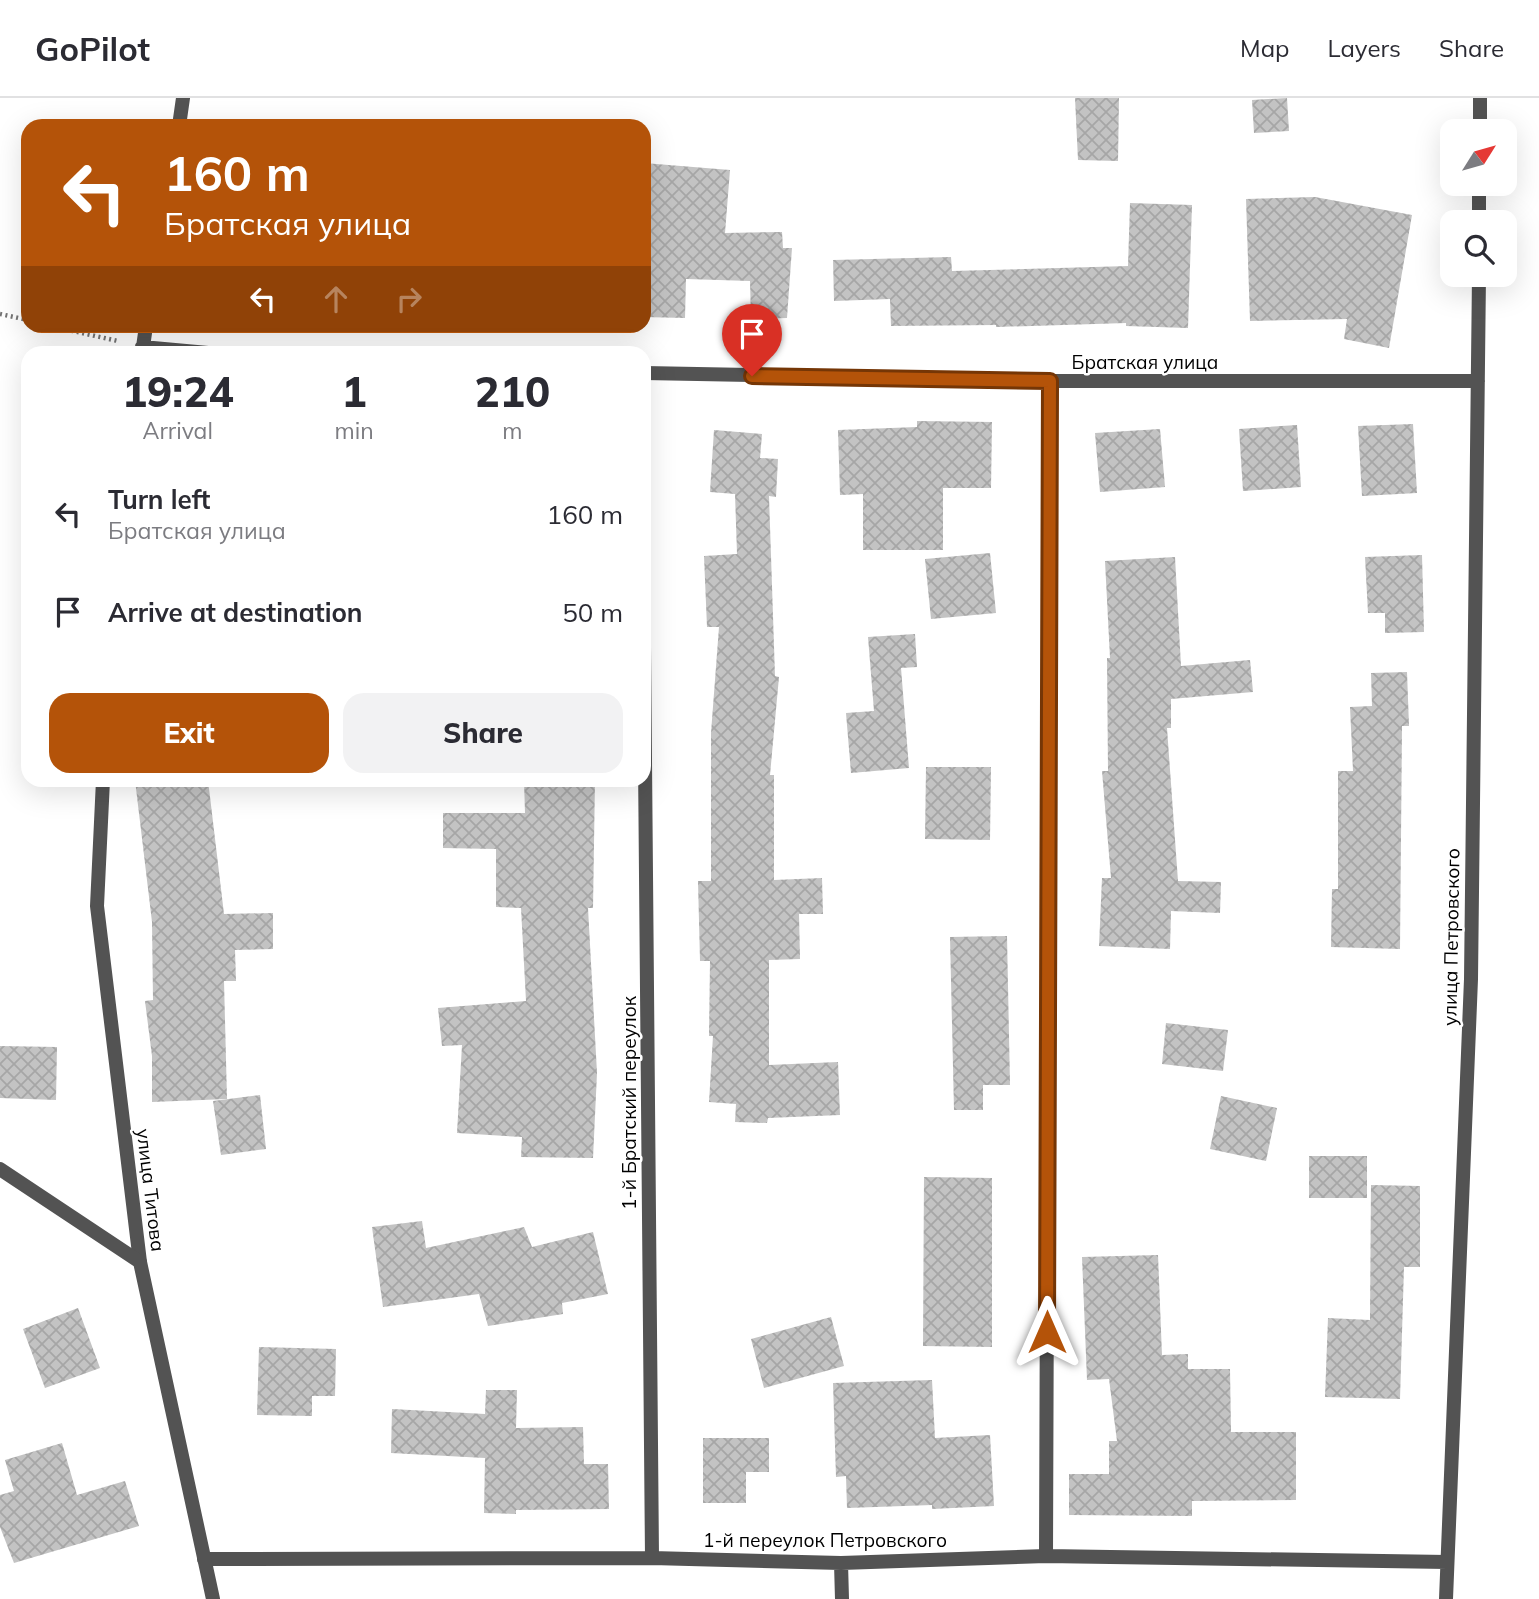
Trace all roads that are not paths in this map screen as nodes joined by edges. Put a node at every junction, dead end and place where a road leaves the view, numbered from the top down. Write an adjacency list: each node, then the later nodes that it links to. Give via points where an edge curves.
1 (183, 98): 3 (street)
2 (1480, 98): 4 (street)
3 (180, 119)
4 (1480, 119)
5 (1479, 287): 8 (street, улица Петровского)
6 (651, 373): 7 (street, Братская улица)
7 (1050, 381): 8 (street, Братская улица); 13 (street)
8 (1478, 381): 16 (street, улица Петровского, via 1471,979)
9 (103, 787): 12 (street, улица Титова, via 97,906)
10 (645, 787): 14 (street, 1-й Братский переулок)
11 (0, 1169): 12 (street)
12 (140, 1262): 15 (street, улица Титова)
13 (1046, 1556): 16 (street, 1-й переулок Петровского); 17 (street, 1-й переулок Петровского)
14 (652, 1558): 15 (street, 1-й переулок Петровского); 17 (street, 1-й переулок Петровского)
15 (204, 1559): 18 (street, улица Титова)
16 (1447, 1562): 20 (street, улица Петровского)
17 (841, 1563): 19 (street)
18 (213, 1599)
19 (842, 1599)
20 (1446, 1599)

